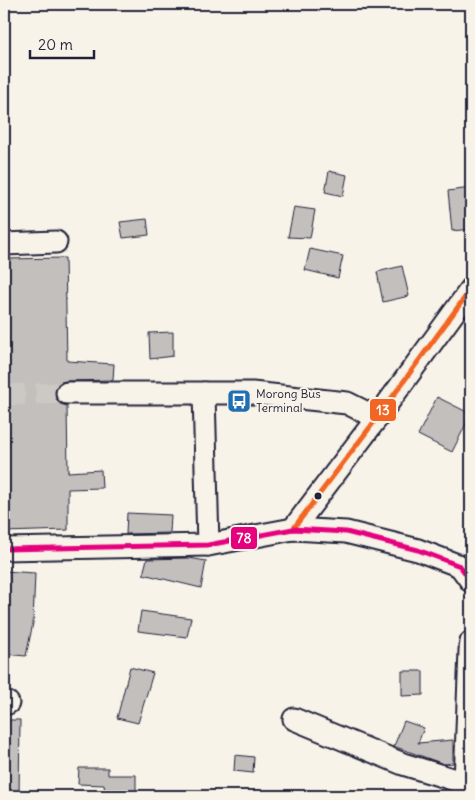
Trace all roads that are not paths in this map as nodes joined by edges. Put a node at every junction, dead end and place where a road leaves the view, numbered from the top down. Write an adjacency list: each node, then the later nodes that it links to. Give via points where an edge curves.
1 (56, 242): 2 (street)
2 (4, 244)
3 (471, 289): 6 (street)
4 (67, 393): 5 (street)
5 (204, 393): 6 (street, via 252,393 347,403); 8 (street)
6 (377, 418): 7 (street)
7 (293, 530): 8 (street); 10 (street, via 346,532 418,550 460,566)
8 (208, 545): 9 (street)
9 (4, 549)
10 (471, 581)
11 (471, 642): 13 (street)
12 (294, 719): 13 (street)
13 (463, 790)

